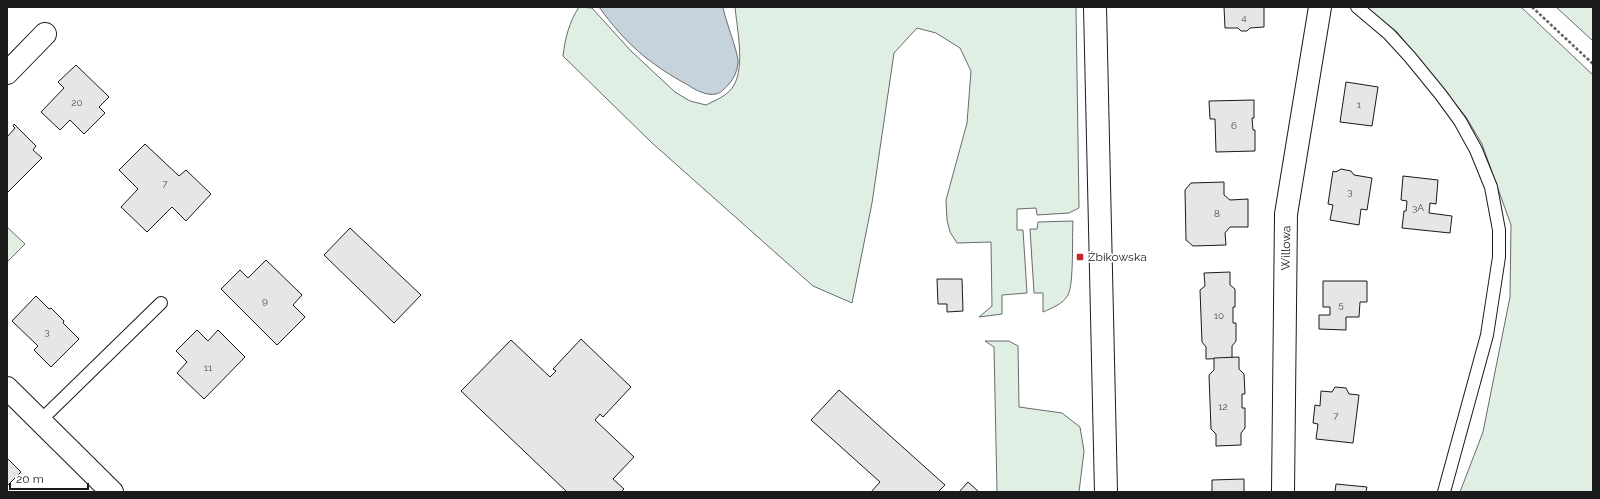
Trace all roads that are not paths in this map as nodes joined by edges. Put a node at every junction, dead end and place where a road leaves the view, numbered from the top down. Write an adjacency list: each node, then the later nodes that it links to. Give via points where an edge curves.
1 (1095, 7): 10 (street)
2 (1320, 7): 11 (street, Willowa, via 1286,214)
3 (1357, 7): 12 (lane, via 1389,34 1410,57 1460,121 1476,150 1491,187 1499,230 1499,257 1487,335)
4 (45, 34): 5 (street)
5 (7, 73)
6 (161, 303): 8 (lane)
7 (7, 388): 8 (street)
8 (40, 421): 9 (street)
9 (112, 492)
10 (1106, 492)
11 (1283, 492)
12 (1444, 492)

